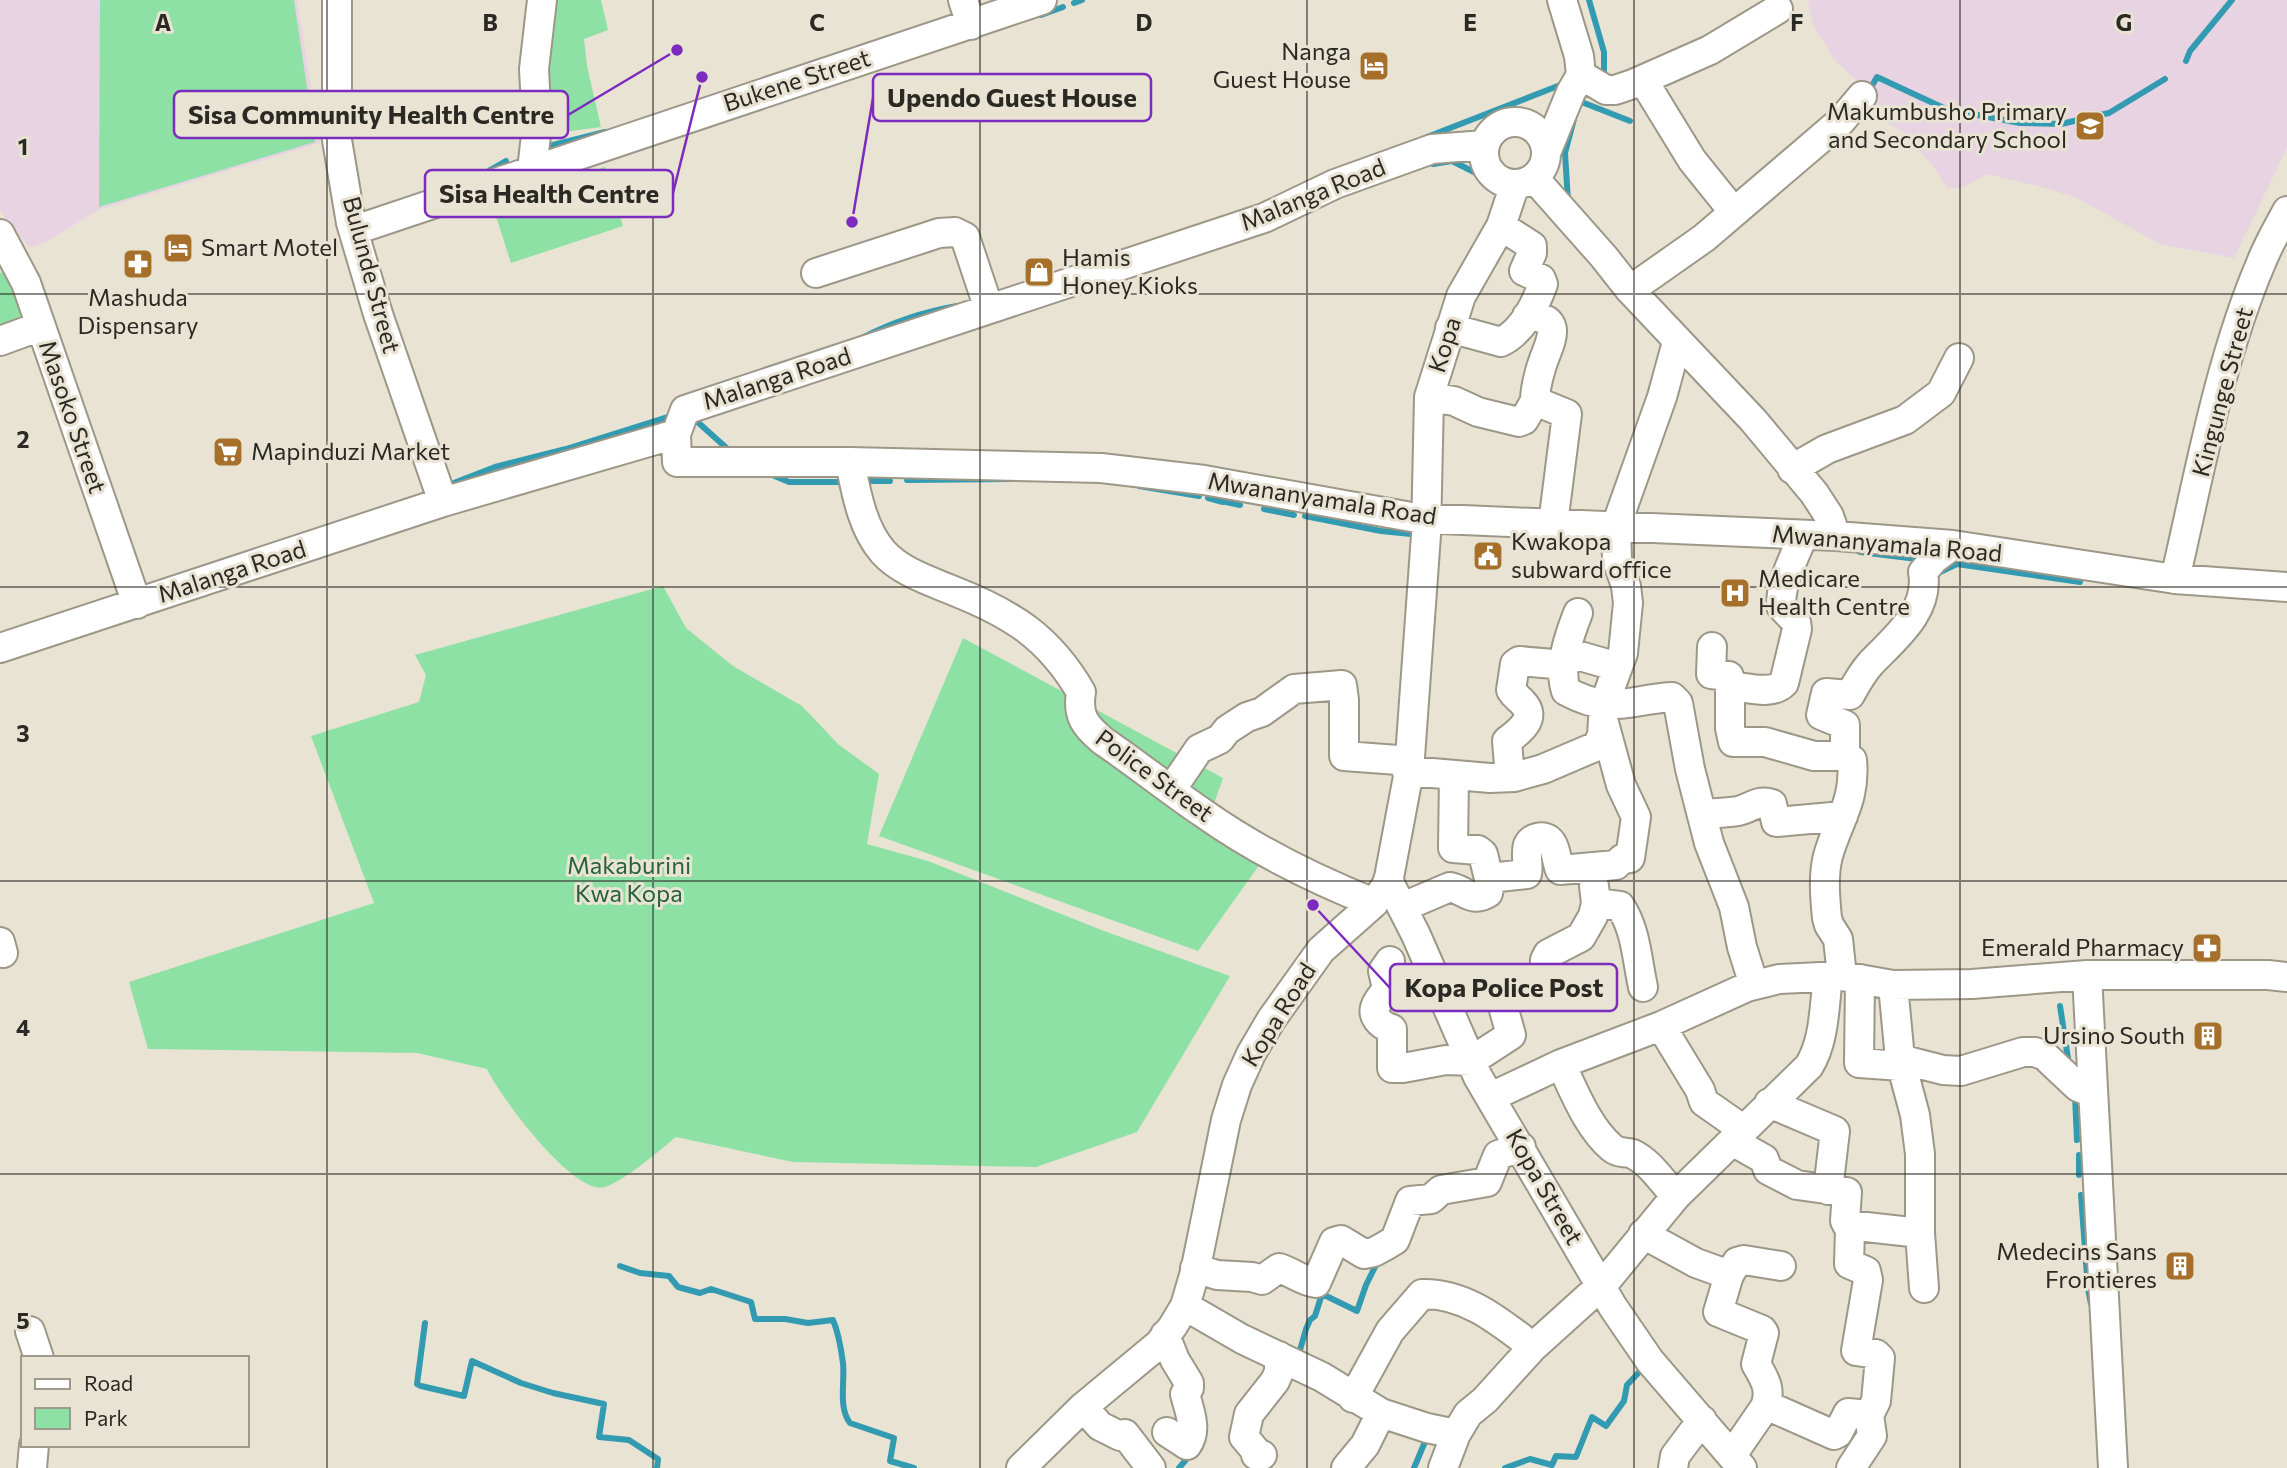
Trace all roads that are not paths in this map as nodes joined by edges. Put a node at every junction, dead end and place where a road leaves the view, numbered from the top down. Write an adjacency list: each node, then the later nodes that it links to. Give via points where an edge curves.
1 (337, 0): 17 (street, Bulunde Street, via 337,140)
2 (542, 0): 12 (street, via 534,69 537,126)
3 (1042, 0): 6 (street, Bukene Street)
4 (1562, 0): 8 (street, via 1579,55)
5 (1778, 9): 7 (street, via 1710,50)
6 (967, 13): 12 (street, Bukene Street, via 835,67)
7 (1643, 80): 8 (street, via 1615,90); 14 (street, via 1692,160)
8 (1576, 83): 10 (street); 13 (street, Kopa)
9 (1862, 96): 14 (street, via 1841,121)
10 (1530, 125): 11 (street, via 1502,125); 13 (street, via 1542,137)
11 (1485, 145): 13 (street, via 1484,158 1495,177 1504,182); 21 (street, Malanga Road, via 1432,149 1335,184 1264,218)
12 (531, 170): 17 (street, Bukene Street)
13 (1532, 172): 16 (street, Kopa); 20 (street)
14 (1733, 211): 20 (street, via 1704,238)
15 (2287, 211): 40 (street, Kingunge Street, via 2260,264 2232,345)
16 (1501, 226): 22 (street, via 1532,246 1524,271 1543,281); 24 (street, Kopa, via 1461,296)
17 (355, 230): 33 (street, Bulunde Street, via 378,314)
18 (0, 234): 23 (street, Masoko Street, via 26,283)
19 (816, 273): 21 (street, via 939,233 955,232 965,237)
20 (1630, 290): 26 (street)
21 (989, 309): 30 (street, Malanga Road, via 685,410)
22 (1527, 316): 24 (street, via 1518,330 1501,342); 29 (street, via 1545,319 1553,333)
23 (41, 327): 25 (street); 42 (street, Masoko Street)
24 (1450, 328): 28 (street, Kopa)
25 (0, 341)
26 (1677, 342): 32 (street, via 1753,420); 36 (street)
27 (1959, 358): 32 (street, via 1941,393 1906,420 1827,449)
28 (1429, 397): 29 (street, via 1518,422); 34 (street, Kopa)
29 (1535, 401): 35 (street, via 1567,414)
30 (676, 434): 31 (street, Mwananyamala Road, via 677,462); 33 (street, Malanga Road)
31 (850, 462): 34 (street, Mwananyamala Road, via 1101,468 1204,480); 56 (street, Police Street, via 858,503 883,552 918,577 1012,617 1040,640 1081,692 1078,708 1091,730)
32 (1792, 469): 38 (street, via 1829,516)
33 (443, 502): 42 (street, Malanga Road)
34 (1425, 518): 35 (street, Mwananyamala Road); 53 (street)
35 (1553, 524): 36 (street, Mwananyamala Road)
36 (1616, 526): 37 (street, Mwananyamala Road); 47 (street, via 1617,560 1628,603)
37 (1803, 535): 38 (street, Mwananyamala Road); 48 (street, via 1781,593 1781,607 1797,629)
38 (1836, 536): 39 (street, Mwananyamala Road)
39 (1953, 545): 40 (street, Mwananyamala Road); 50 (street, via 1923,572 1926,585 1916,612 1850,695)
40 (2175, 579): 41 (street, Mwananyamala Road)
41 (2287, 587)
42 (137, 604): 45 (street, Malanga Road)
43 (1578, 613): 46 (street)
44 (1712, 647): 49 (street, via 1712,674 1729,676)
45 (0, 648)
46 (1566, 659): 47 (street); 51 (street, via 1566,691); 55 (street, via 1515,664 1511,690 1529,716 1521,731 1507,741)
47 (1618, 667): 51 (street)
48 (1786, 678): 49 (street, via 1777,689); 50 (street, via 1818,685)
49 (1730, 685): 52 (street, via 1732,742 1765,742 1814,756)
50 (1826, 693): 52 (street, via 1821,715 1845,725)
51 (1604, 713): 55 (street, via 1597,746 1543,769); 57 (street, via 1675,698); 59 (street, via 1620,785 1635,812 1636,826 1630,858 1616,865)
52 (1845, 755): 58 (street, via 1852,760 1853,783)
53 (1409, 771): 54 (street); 56 (street, via 1398,760 1344,756 1342,685 1304,687 1199,750); 61 (street)
54 (1454, 775): 55 (street); 60 (street, via 1453,848 1481,851)
55 (1510, 777)
56 (1171, 790): 61 (street, Police Street, via 1249,842 1338,888)
57 (1702, 814): 58 (street, via 1742,810 1764,802 1772,804 1776,822); 68 (street, via 1734,907)
58 (1843, 816): 66 (street, via 1829,854 1825,894)
59 (1590, 866): 60 (street, via 1560,870 1556,849 1547,838 1537,837 1528,845 1527,874); 62 (street)
60 (1489, 878): 63 (street, via 1488,893 1482,896 1470,897 1450,887)
61 (1381, 892): 63 (street, Kopa Street); 86 (street, Kopa Road, via 1321,950 1251,1054 1226,1120)
62 (1596, 903): 70 (street, via 1620,906 1627,916); 72 (street, via 1581,937 1548,954 1544,978 1506,1003 1511,1035)
63 (1403, 907): 72 (street, Kopa Street)
64 (1390, 961): 72 (street, via 1383,971 1387,988 1376,1011 1378,1023 1392,1029 1391,1068)
65 (2087, 975): 67 (street); 69 (street); 75 (street)
66 (1843, 977): 68 (street, via 1792,978); 69 (street); 73 (street, via 1859,1063); 77 (street, via 1816,1054 1799,1077)
67 (2287, 977)
68 (1754, 985): 71 (street)
69 (1893, 985): 73 (street)
70 (1643, 988)
71 (1661, 1026): 74 (street); 78 (street, via 1704,1102)
72 (1471, 1061): 76 (street, Kopa Street)
73 (1901, 1063): 75 (street, via 1961,1071 2035,1052 2078,1087); 83 (street, via 1920,1154)
74 (1560, 1064): 76 (street); 81 (street, via 1603,1138 1618,1152 1647,1164)
75 (2093, 1093): 114 (street)
76 (1491, 1097): 79 (street, Kopa Street)
77 (1769, 1103): 78 (street); 80 (street, via 1835,1131)
78 (1738, 1135): 80 (street, via 1765,1159 1768,1170 1785,1181); 81 (street)
79 (1521, 1147): 86 (street, via 1498,1155 1487,1182 1410,1201 1395,1240 1374,1252 1360,1252 1341,1240 1334,1242 1316,1283 1279,1268 1262,1280); 88 (street, Kopa Street)
80 (1828, 1190): 82 (street, via 1847,1192 1845,1221)
81 (1676, 1196): 84 (street)
82 (1849, 1225): 83 (street); 100 (street, via 1849,1265 1866,1271 1868,1280 1856,1350 1880,1358)
83 (1920, 1233): 89 (street)
84 (1643, 1234): 87 (street, via 1687,1259); 88 (street)
85 (1781, 1266): 87 (street, via 1744,1260 1737,1262)
86 (1195, 1268): 90 (street, Kopa Road)
87 (1729, 1275): 97 (street, via 1718,1312 1764,1333 1756,1364 1766,1380)
88 (1601, 1286): 93 (street); 101 (street, Kopa Street, via 1650,1361)
89 (1924, 1289)
90 (1185, 1306): 92 (street, Kopa Road); 95 (street)
91 (30, 1331): 94 (street)
92 (1165, 1335): 98 (street, Kopa Road); 102 (street, via 1189,1383 1185,1394 1192,1422 1187,1444)
93 (1533, 1348): 96 (street, via 1477,1307 1422,1294 1390,1331); 103 (street, via 1468,1415)
94 (38, 1356)
95 (1279, 1356): 96 (street); 105 (street, via 1275,1381 1249,1414 1245,1431 1256,1455)
96 (1353, 1398): 99 (street)
97 (1768, 1402): 100 (street, via 1834,1434 1848,1413); 106 (street)
98 (1083, 1407): 108 (street, Kopa Road); 109 (street, via 1100,1426 1125,1434)
99 (1381, 1413): 103 (street); 110 (street, via 1365,1445)
100 (1869, 1415): 113 (street, via 1872,1436)
101 (1702, 1420): 106 (street, Kopa Street); 112 (street, via 1675,1456)
102 (1167, 1433)
103 (1456, 1434): 111 (street)
104 (34, 1447): 107 (street)
105 (1262, 1455)
106 (1737, 1461)
107 (32, 1468)
108 (1021, 1468)
109 (1151, 1468)
110 (1346, 1468)
111 (1443, 1468)
112 (1673, 1468)
113 (1852, 1468)
114 (2113, 1468)

